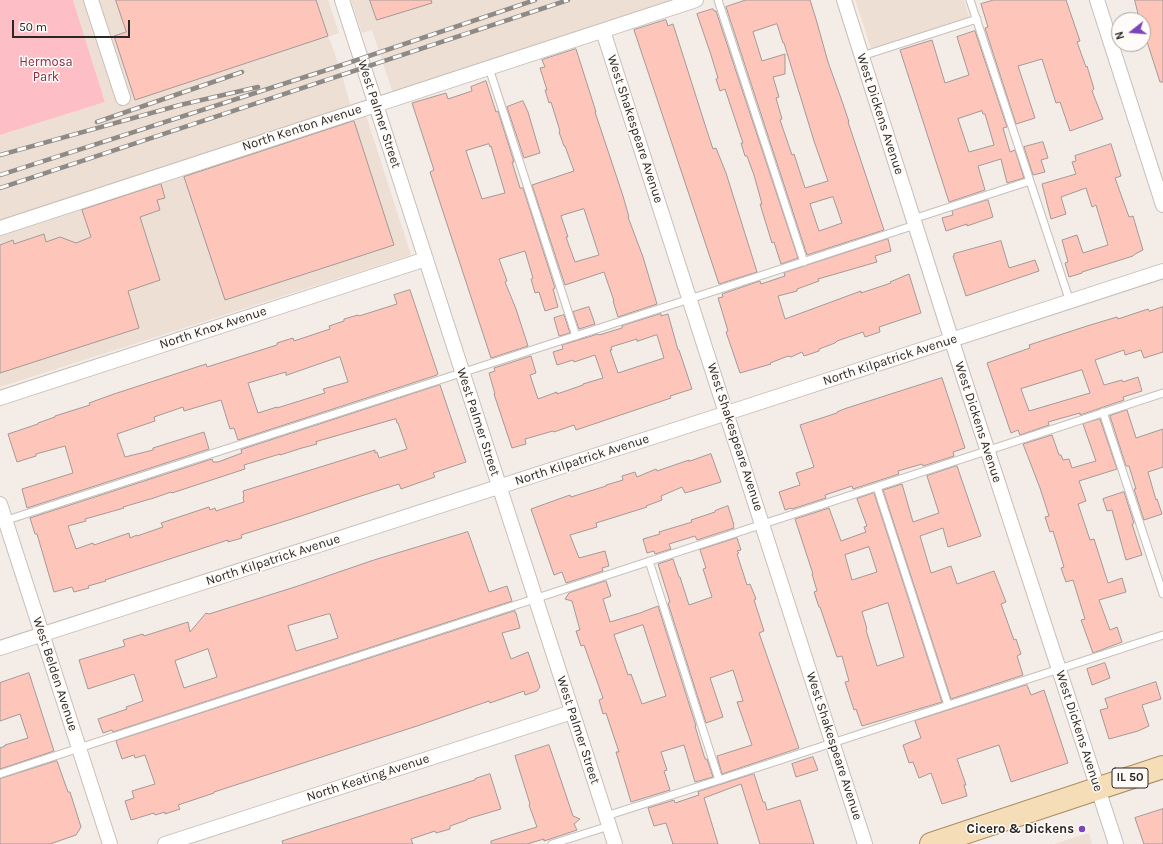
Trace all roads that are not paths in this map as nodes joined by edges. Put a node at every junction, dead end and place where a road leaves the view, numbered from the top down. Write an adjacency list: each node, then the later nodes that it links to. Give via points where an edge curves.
1 (91, 0): 12 (street)
2 (342, 0): 13 (street, West Palmer Street)
3 (696, 0): 9 (street, North Kenton Avenue)
4 (718, 0): 19 (lane)
5 (844, 0): 10 (street, West Dickens Avenue)
6 (970, 0): 8 (lane)
7 (1096, 0): 15 (street)
8 (977, 19): 10 (lane); 14 (lane)
9 (603, 30): 11 (street, North Kenton Avenue); 21 (street, West Shakespeare Avenue)
10 (862, 56): 16 (street, West Dickens Avenue)
11 (489, 68): 13 (street, North Kenton Avenue); 23 (lane)
12 (123, 98)
13 (376, 104): 17 (street, North Kenton Avenue); 18 (street, West Palmer Street)
14 (1030, 181): 16 (lane); 22 (lane)
15 (1163, 205)
16 (914, 222): 19 (lane); 24 (street, West Dickens Avenue)
17 (0, 228)
18 (426, 259): 25 (street, West Palmer Street); 27 (street, North Knox Avenue)
19 (804, 262): 21 (lane)
20 (1163, 271): 22 (street, North Kilpatrick Avenue)
21 (690, 299): 23 (lane); 29 (street, West Shakespeare Avenue)
22 (1070, 302): 24 (street, North Kilpatrick Avenue)
23 (576, 336): 25 (lane)
24 (952, 340): 29 (street, North Kilpatrick Avenue); 30 (street, West Dickens Avenue)
25 (462, 373): 31 (street, West Palmer Street); 34 (lane)
26 (1163, 393): 28 (lane)
27 (0, 398)
28 (1103, 412): 30 (lane); 37 (lane)
29 (727, 413): 31 (street, North Kilpatrick Avenue); 35 (street, West Shakespeare Avenue)
30 (988, 450): 32 (lane); 42 (street, West Dickens Avenue)
31 (499, 487): 38 (street, West Palmer Street); 39 (street, North Kilpatrick Avenue)
32 (877, 487): 35 (lane); 43 (lane)
33 (0, 504): 34 (street, West Belden Avenue)
34 (3, 521): 39 (street, West Belden Avenue)
35 (763, 524): 36 (lane); 45 (street, West Shakespeare Avenue)
36 (649, 561): 38 (lane); 49 (lane)
37 (1163, 594)
38 (535, 598): 44 (street, West Palmer Street); 46 (lane)
39 (42, 635): 41 (street, North Kilpatrick Avenue); 46 (street, West Belden Avenue)
40 (1163, 635): 42 (lane)
41 (0, 648)
42 (1059, 669): 43 (lane); 50 (street, West Dickens Avenue)
43 (948, 705): 45 (lane)
44 (572, 712): 51 (street, West Palmer Street); 53 (street, North Keating Avenue)
45 (833, 743): 49 (lane); 56 (street, West Shakespeare Avenue)
46 (78, 748): 48 (lane); 52 (street, West Belden Avenue)
47 (1163, 767): 50 (main road, IL 50)
48 (0, 774)
49 (719, 780): 51 (lane)
50 (1098, 789): 57 (main road, IL 50); 58 (street, West Dickens Avenue)
51 (607, 821): 54 (lane); 55 (street, West Palmer Street)
52 (110, 844)
53 (165, 844)
54 (552, 844)
55 (615, 844)
56 (865, 844)
57 (931, 844)
58 (1116, 844)

